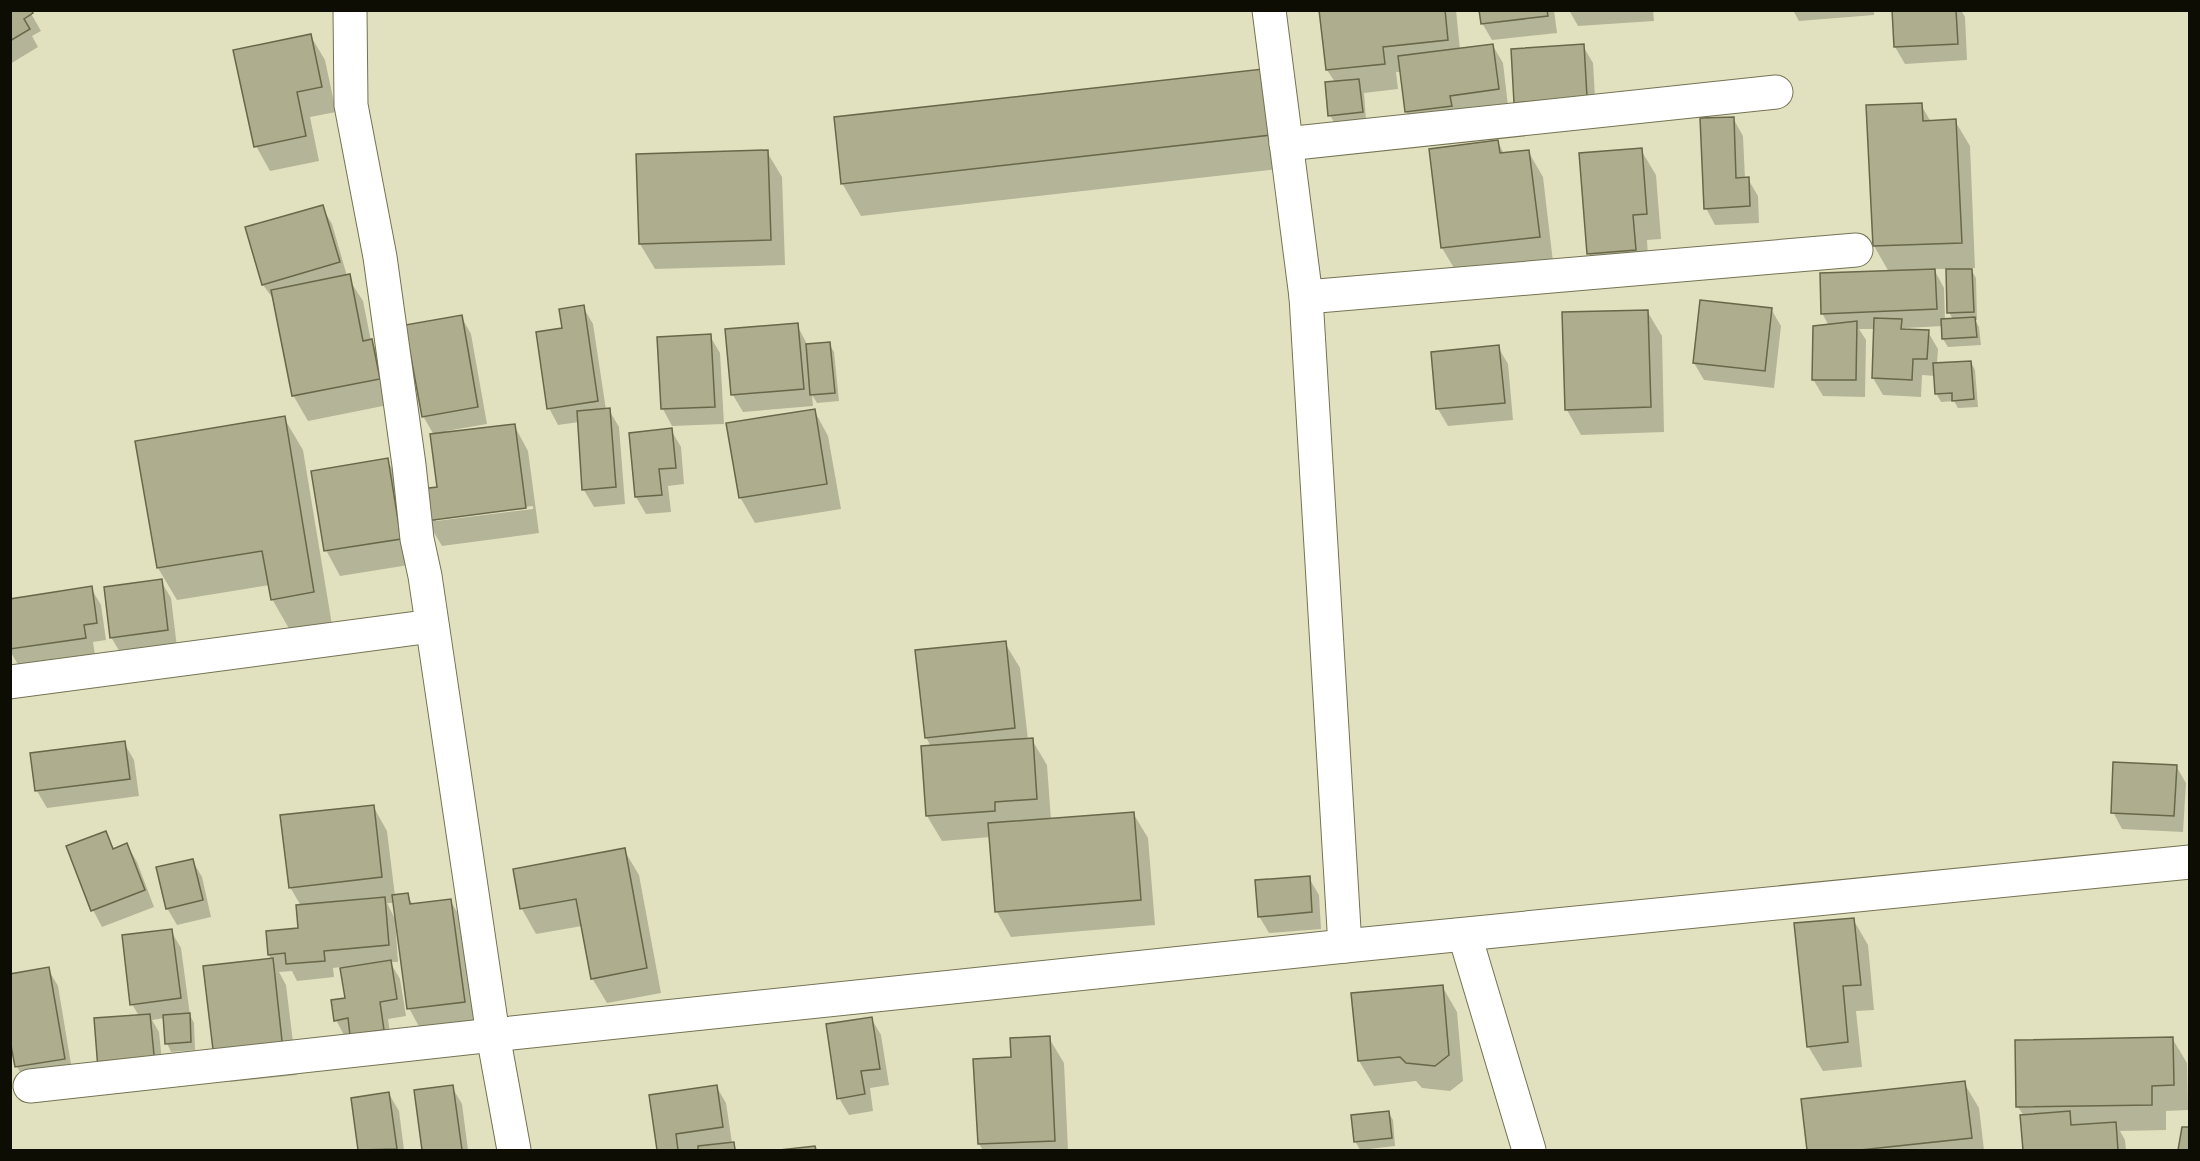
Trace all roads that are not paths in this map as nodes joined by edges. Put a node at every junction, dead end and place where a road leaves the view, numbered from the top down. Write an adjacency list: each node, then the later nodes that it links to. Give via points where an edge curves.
1 (350, 10): 7 (street, via 351,105 380,257)
2 (1269, 10): 4 (street)
3 (1776, 92): 4 (street)
4 (1286, 144): 6 (street)
5 (1856, 250): 6 (street)
6 (1306, 297): 11 (street)
7 (432, 626): 8 (street); 12 (street)
8 (10, 682)
9 (2190, 862): 10 (street)
10 (1465, 936): 11 (street); 15 (street)
11 (1345, 946): 12 (street)
12 (493, 1035): 13 (street); 14 (street)
13 (30, 1086)
14 (514, 1150)
15 (1529, 1150)

